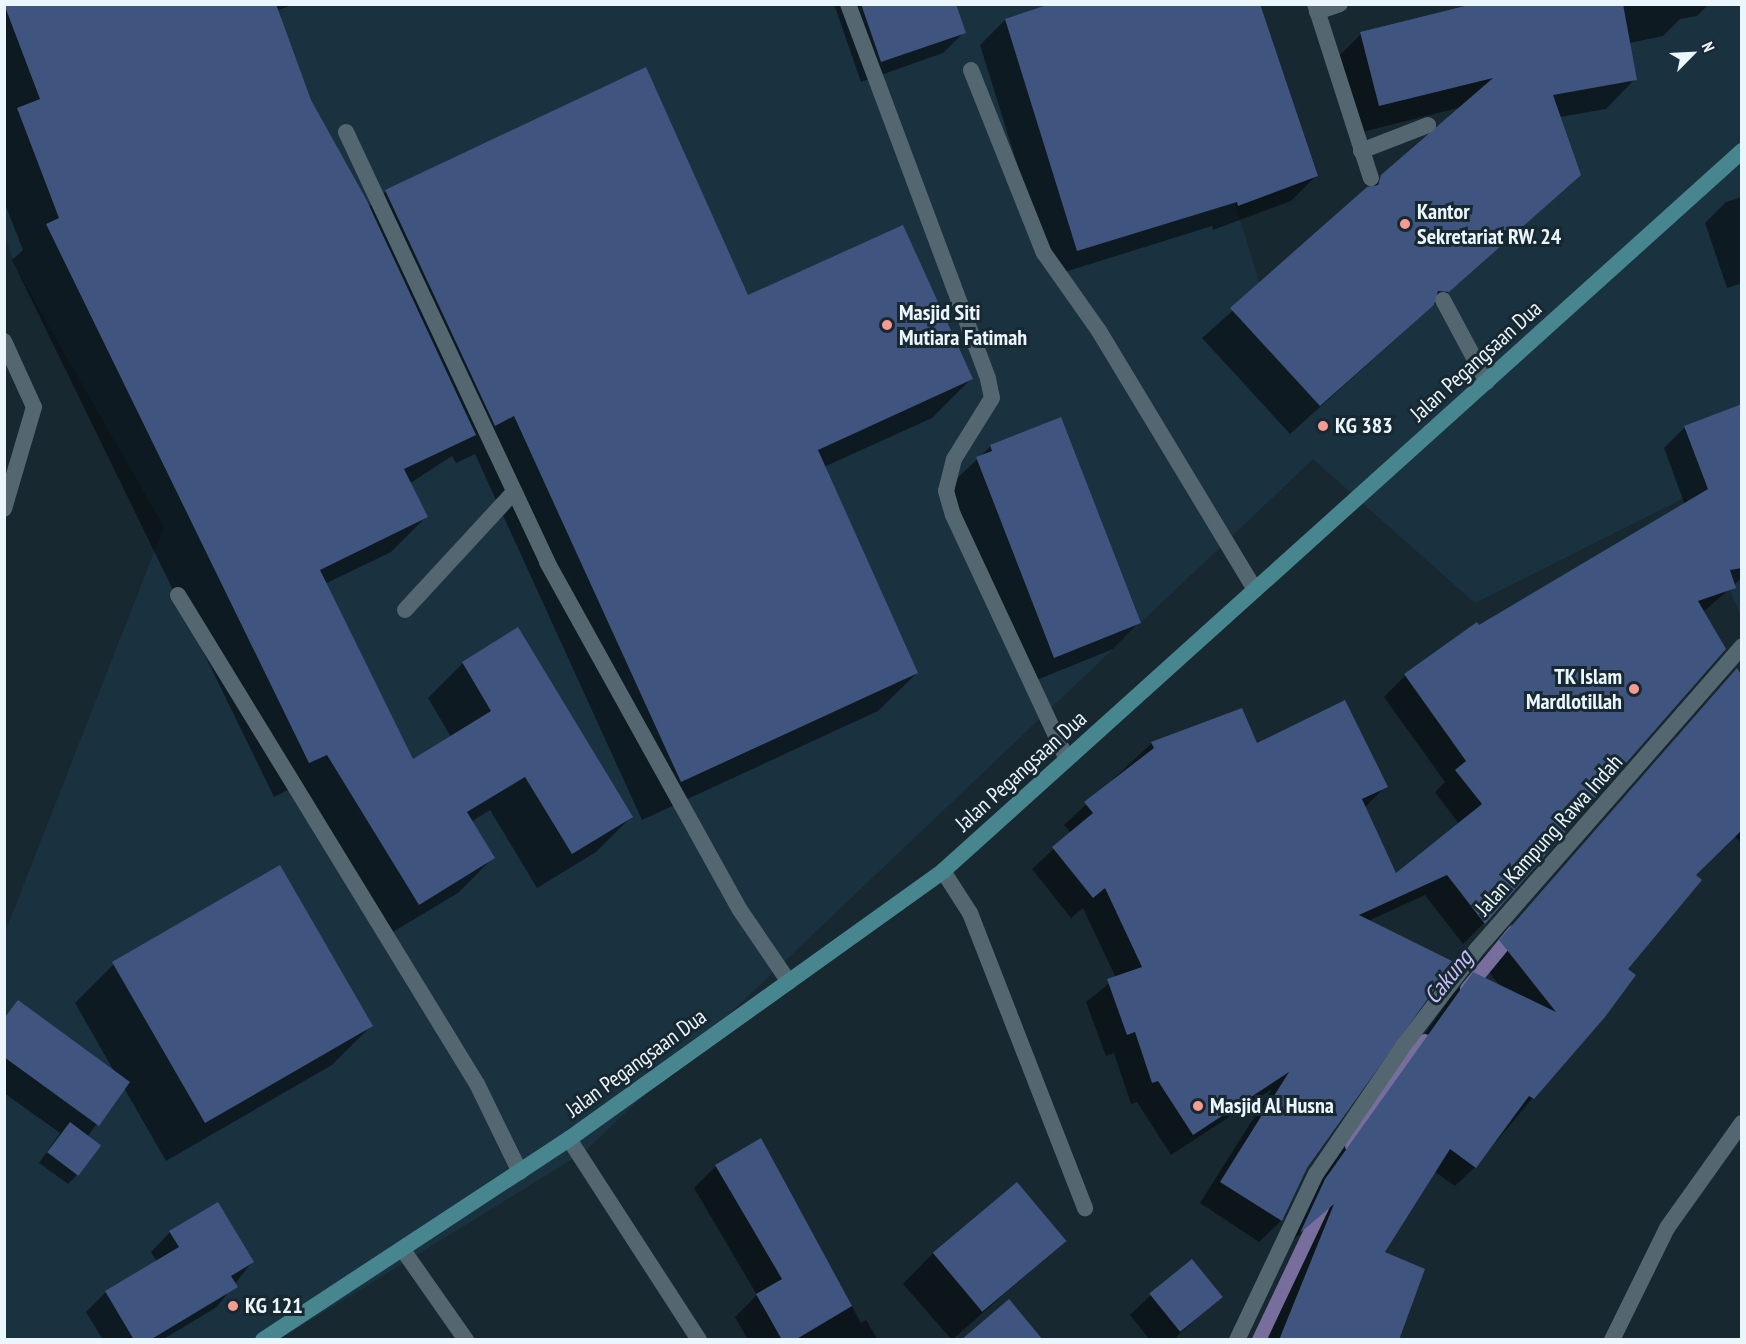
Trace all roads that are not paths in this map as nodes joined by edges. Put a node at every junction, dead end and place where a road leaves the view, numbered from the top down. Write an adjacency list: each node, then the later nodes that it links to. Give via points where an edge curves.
1 (848, 4): 19 (street, via 992,398 954,459 946,491 953,515)
2 (1340, 4): 3 (street)
3 (1316, 8): 7 (street)
4 (971, 70): 15 (street, via 1044,253 1099,331)
5 (1428, 125): 7 (street)
6 (346, 132): 13 (street)
7 (1361, 151): 9 (street)
8 (1742, 151): 12 (main road, Jalan Pegangsaan Dua)
9 (1371, 178)
10 (1443, 300): 12 (street)
11 (4, 341): 14 (street, via 34,407)
12 (1487, 382): 15 (main road, Jalan Pegangsaan Dua)
13 (514, 492): 17 (street); 21 (street, via 547,562 740,910)
14 (4, 509)
15 (1255, 590): 19 (main road, Jalan Pegangsaan Dua)
16 (178, 595): 24 (street, via 477,1084)
17 (405, 610)
18 (1742, 646): 30 (street, Jalan Kampung Rawa Indah, via 1478,948 1404,1045 1316,1174)
19 (1067, 759): 20 (main road, Jalan Pegangsaan Dua)
20 (943, 871): 21 (main road, Jalan Pegangsaan Dua); 25 (street, via 969,913)
21 (789, 982): 23 (main road, Jalan Pegangsaan Dua)
22 (1742, 1123): 31 (street, via 1667,1228)
23 (569, 1138): 24 (main road, Jalan Pegangsaan Dua); 29 (street)
24 (520, 1172): 26 (main road, Jalan Pegangsaan Dua)
25 (1085, 1208)
26 (403, 1250): 27 (main road, Jalan Pegangsaan Dua); 28 (street)
27 (264, 1340)
28 (466, 1340)
29 (699, 1340)
30 (1237, 1340)
31 (1612, 1340)

